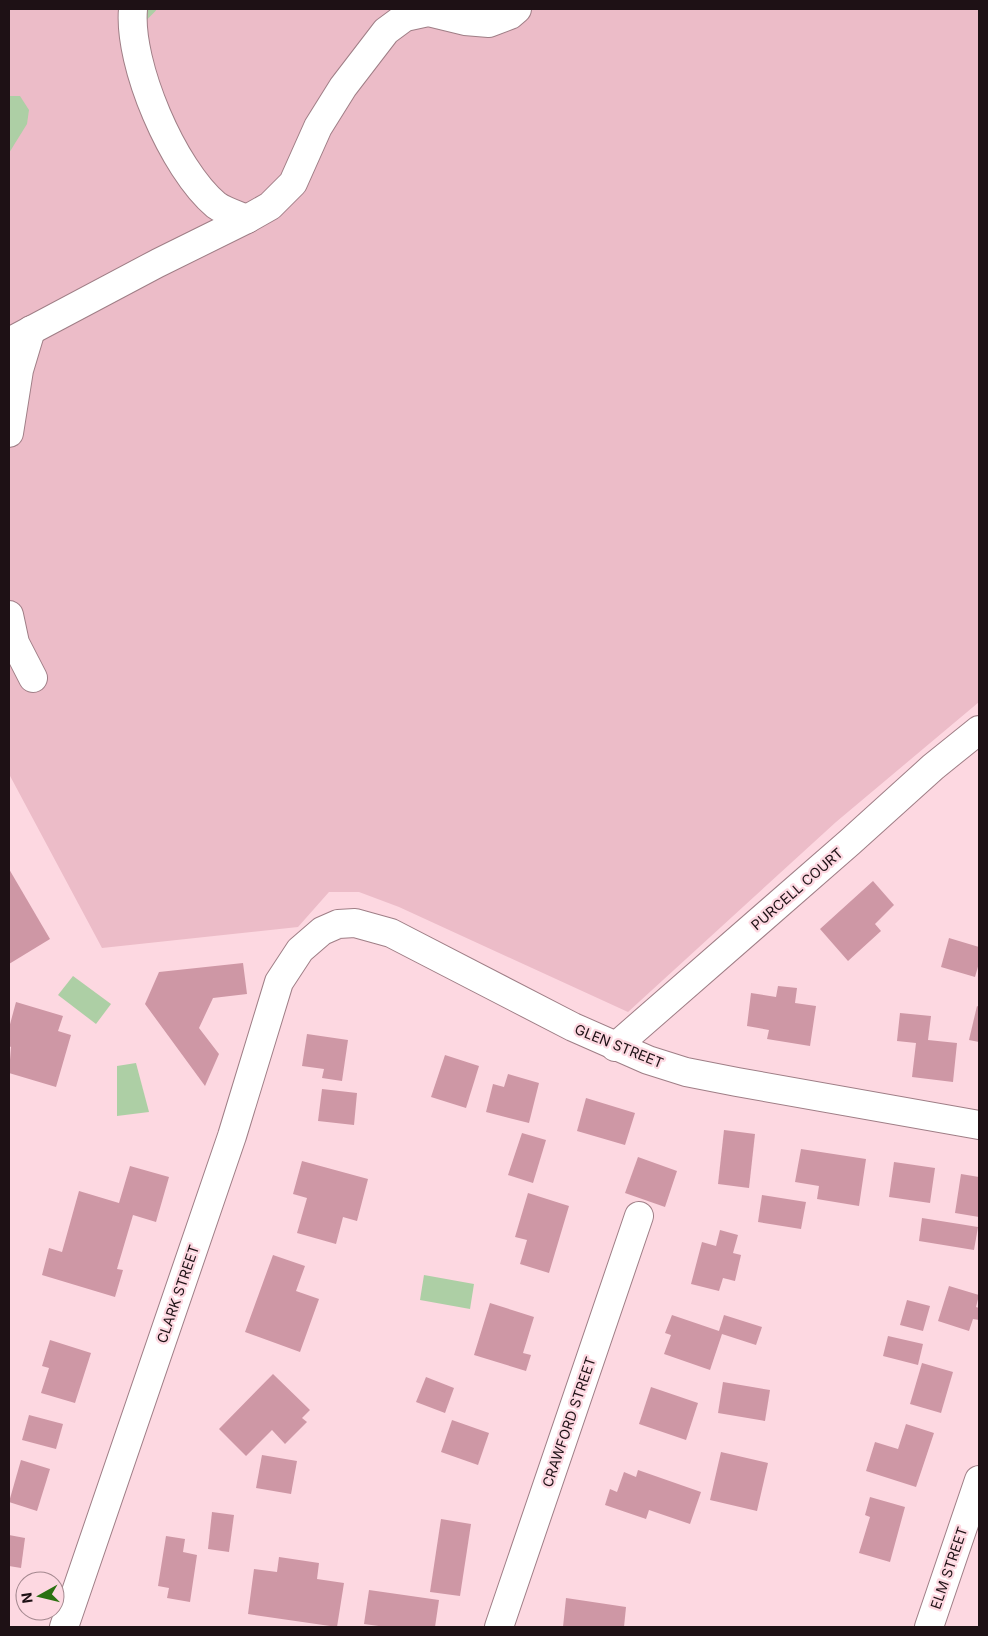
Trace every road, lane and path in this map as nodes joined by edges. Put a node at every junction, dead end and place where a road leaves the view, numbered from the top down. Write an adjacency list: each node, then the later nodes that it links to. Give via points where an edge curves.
1 (133, 9): 3 (street, via 132,24 141,72 184,169 216,205)
2 (517, 9): 3 (street, via 489,23 465,22 428,12 406,17 386,31 343,87 318,127 293,183 270,206)
3 (247, 219): 4 (street)
4 (20, 336): 5 (street, via 20,370)
5 (9, 433)
6 (9, 615): 7 (street, via 14,643)
7 (33, 678)
8 (979, 730): 10 (street, PURCELL COURT)
9 (292, 960): 10 (street, GLEN STREET, via 322,930 355,922 373,926 391,932); 14 (street, CLARK STREET, via 279,982 267,1016 232,1136)
10 (615, 1047): 11 (street, GLEN STREET, via 686,1072)
11 (979, 1125)
12 (639, 1216): 15 (street, CRAWFORD STREET)
13 (979, 1480): 16 (street, ELM STREET)
14 (64, 1627)
15 (499, 1627)
16 (929, 1627)

